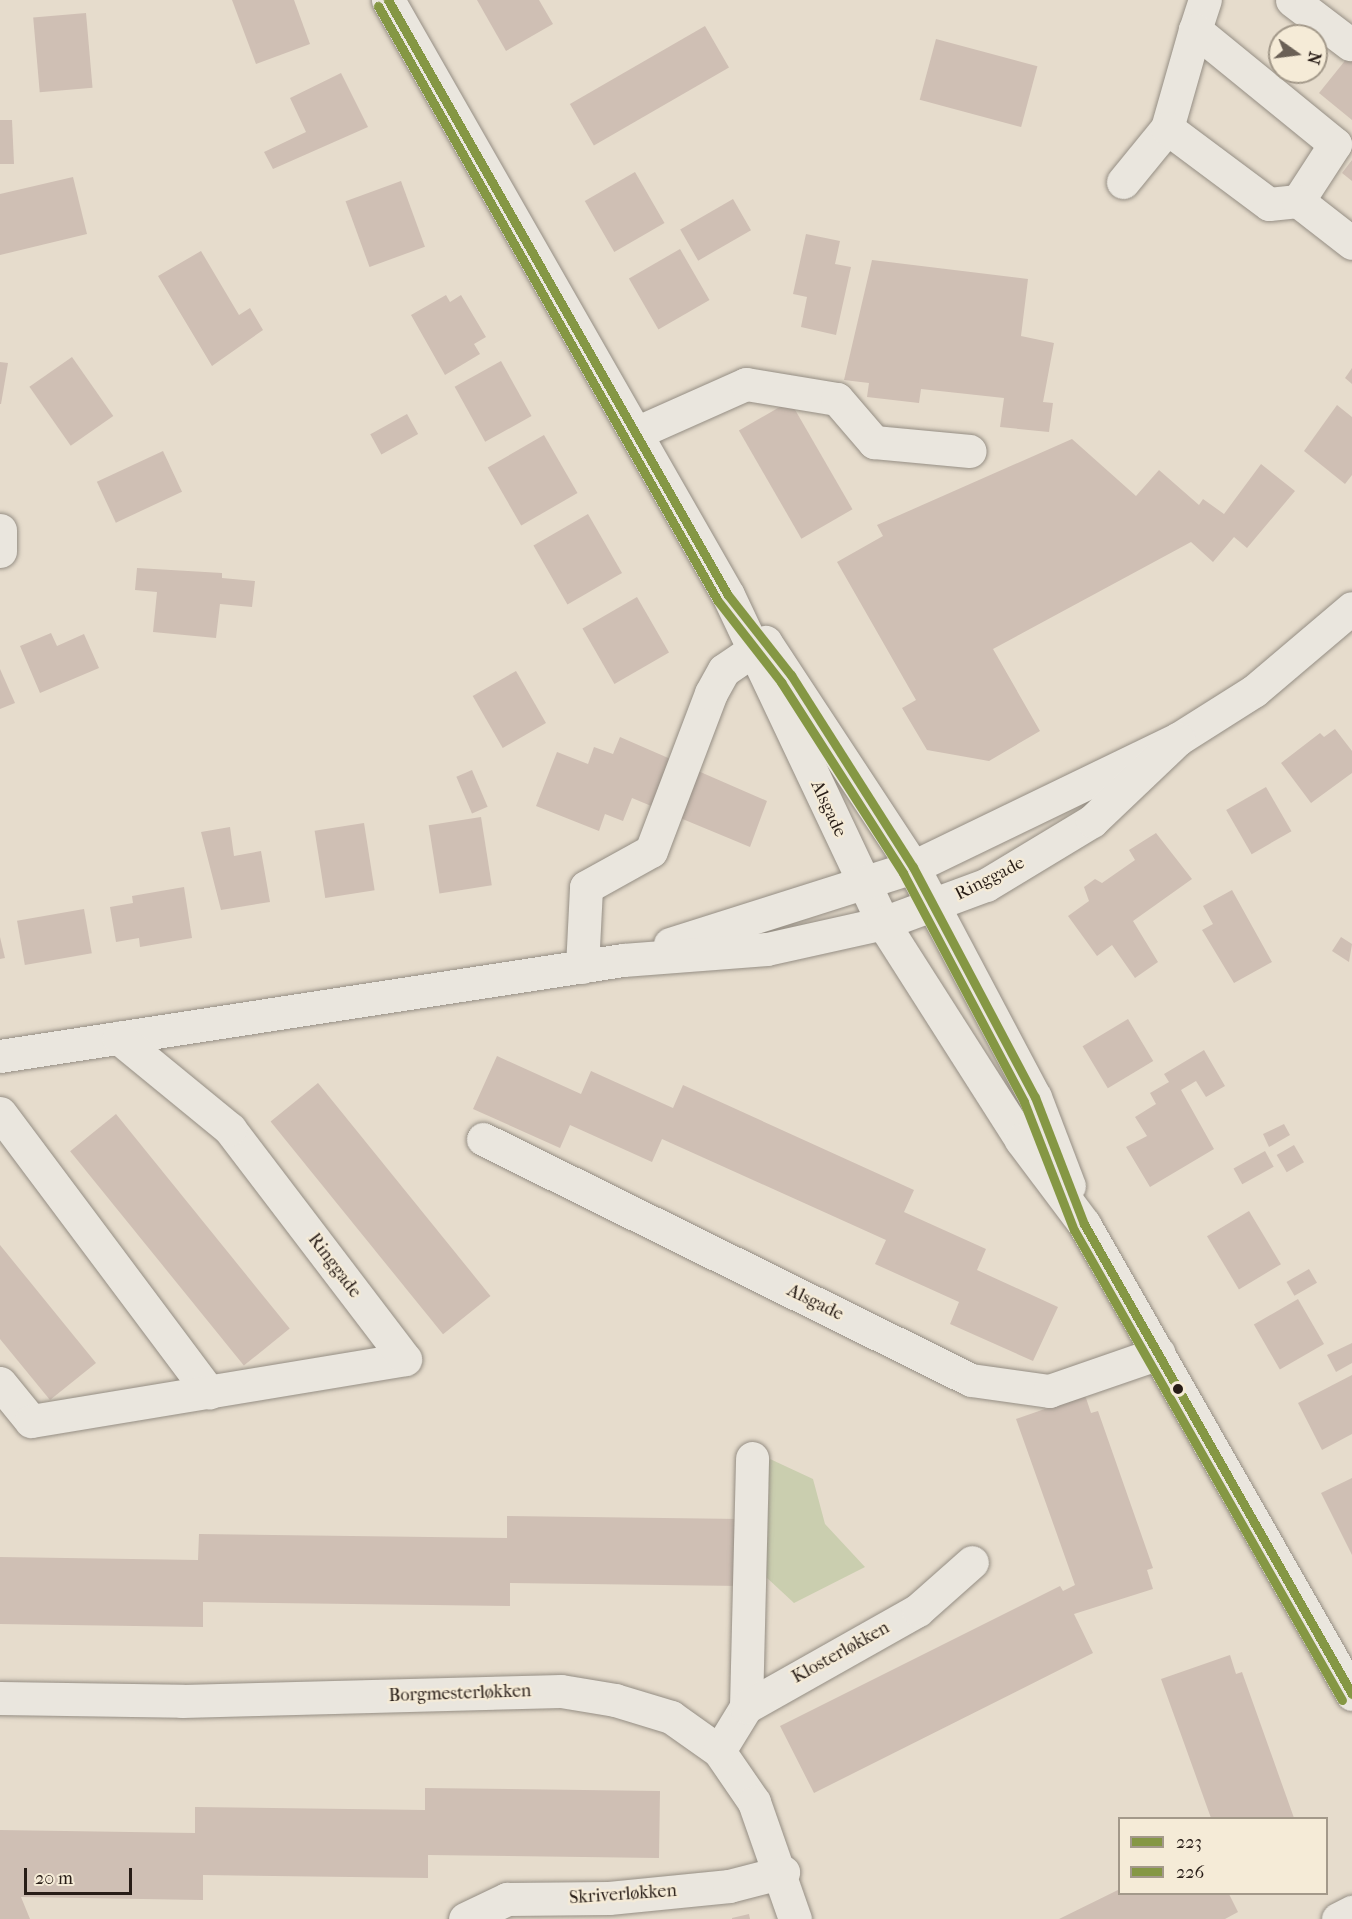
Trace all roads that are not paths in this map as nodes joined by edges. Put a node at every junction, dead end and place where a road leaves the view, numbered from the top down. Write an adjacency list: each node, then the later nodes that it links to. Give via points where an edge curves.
1 (387, 0): 9 (street, Alsgade)
2 (1292, 0): 4 (street)
3 (1200, 15): 5 (street); 7 (street, via 1335,144)
4 (1350, 44)
5 (1167, 128): 6 (street); 7 (street, via 1269,204)
6 (1123, 182)
7 (1298, 201): 8 (street)
8 (1352, 243)
9 (638, 432): 10 (street, via 747,384 837,399 874,442); 14 (street, Alsgade)
10 (970, 451)
11 (0, 530): 12 (street)
12 (0, 551)
13 (1352, 608): 15 (street, Ringgade, via 1254,691)
14 (760, 646): 16 (street, Alsgade); 17 (street, Alsgade); 21 (street, via 724,670 711,693 651,851 586,886)
15 (1178, 739): 16 (street, Ringgade); 18 (street, Ringgade, via 1092,821 986,885)
16 (913, 867): 17 (street, Ringgade); 18 (street, Alsgade)
17 (862, 881): 19 (street, Alsgade); 20 (street, Ringgade)
18 (934, 907): 19 (street, Ringgade); 26 (street, Alsgade, via 1035,1096)
19 (883, 923): 20 (street, Ringgade, via 767,949); 26 (street, Alsgade, via 1021,1140)
20 (623, 960): 21 (street, Ringgade)
21 (582, 967): 22 (street, Ringgade)
22 (119, 1038): 23 (street, Ringgade); 29 (street, Ringgade, via 230,1129 405,1359)
23 (0, 1056)
24 (0, 1113): 29 (street)
25 (483, 1139): 27 (street, Alsgade, via 971,1380 1048,1391)
26 (1084, 1224): 27 (street, Alsgade)
27 (1160, 1353): 32 (street, Alsgade)
28 (0, 1383): 29 (street, Ringgade, via 31,1421)
29 (209, 1392)
30 (752, 1458): 34 (street)
31 (972, 1562): 34 (street, Klosterløkken, via 918,1610)
32 (1352, 1694)
33 (0, 1698): 35 (street, Borgmesterløkken, via 182,1701 561,1691 671,1717)
34 (746, 1707): 35 (street, Klosterløkken)
35 (719, 1751): 36 (street, Borgmesterløkken, via 754,1802)
36 (783, 1872): 37 (street, Skriverløkken); 40 (street, Borgmesterløkken)
37 (611, 1909): 39 (street, Skriverløkken, via 507,1899)
38 (1352, 1912): 41 (street)
39 (465, 1919)
40 (795, 1919)
41 (1338, 1919)

